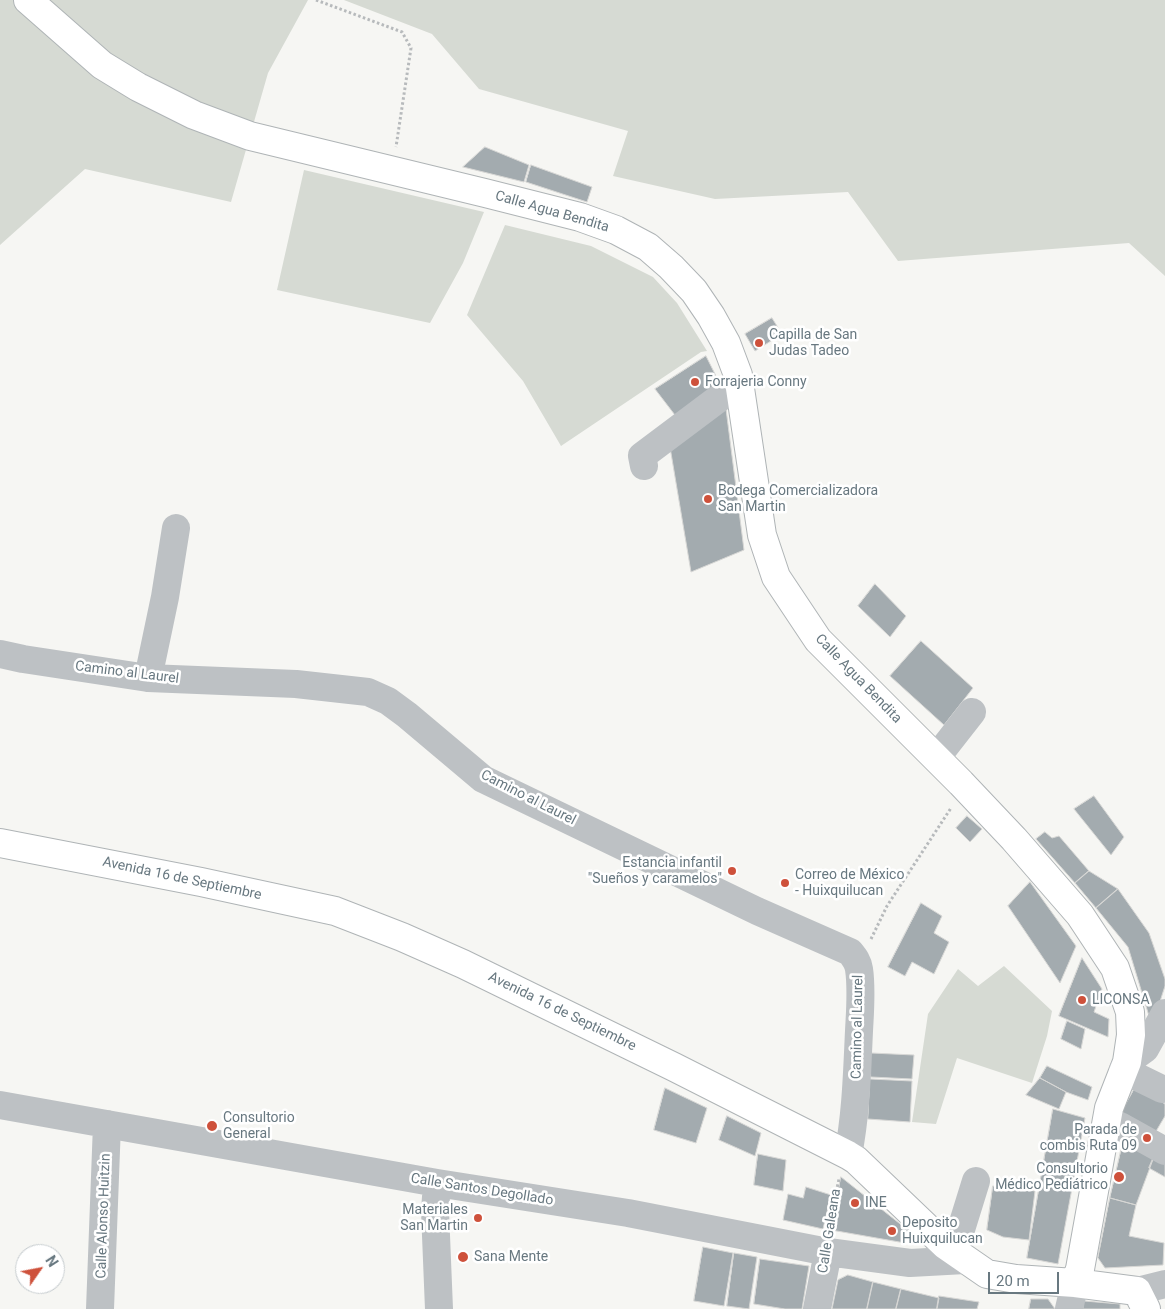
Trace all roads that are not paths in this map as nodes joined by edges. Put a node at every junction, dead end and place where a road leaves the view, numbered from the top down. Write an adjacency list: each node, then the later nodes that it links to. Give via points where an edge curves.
1 (28, 0): 8 (main road, Calle Agua Bendita, via 102,65 194,115 250,136 580,217 616,230 648,247 694,292 726,343 738,375 762,535 776,577 818,640)
2 (726, 393): 3 (street, via 642,456)
3 (644, 466)
4 (176, 528): 6 (street)
5 (0, 654): 6 (street, Camino al Laurel)
6 (148, 678): 17 (street, Camino al Laurel, via 296,684 368,692 407,715 483,778 757,911 850,952 859,968 860,1006 857,1096)
7 (972, 712): 8 (street)
8 (936, 758): 11 (main road, Calle Agua Bendita, via 1014,839 1080,915 1103,948 1115,968 1130,1012 1131,1035)
9 (0, 843): 17 (main road, Avenida 16 de Septiembre, via 335,911 463,964)
10 (1165, 1013): 11 (street, via 1145,1049)
11 (1125, 1066): 12 (street); 14 (main road, Calle Agua Bendita)
12 (1162, 1089)
13 (0, 1106): 15 (street, Calle Santos Degollado)
14 (1107, 1121): 16 (street); 23 (main road, Calle Agua Bendita, via 1080,1269)
15 (107, 1124): 19 (street, Calle Santos Degollado); 25 (street, Calle Alonso Huitzin)
16 (1165, 1151)
17 (848, 1155): 21 (main road, Avenida 16 de Septiembre)
18 (976, 1180): 21 (street)
19 (437, 1183): 20 (street, Calle Santos Degollado, via 628,1213); 26 (street, via 435,1211)
20 (828, 1252): 21 (street, Calle Santos Degollado, via 910,1263); 27 (street, Calle Galeana)
21 (959, 1256): 23 (main road, Avenida 16 de Septiembre, via 987,1274)
22 (1165, 1284): 24 (street)
23 (1072, 1296): 24 (main road, Avenida 16 de Septiembre)
24 (1141, 1300)
25 (100, 1309)
26 (440, 1309)
27 (817, 1309)

